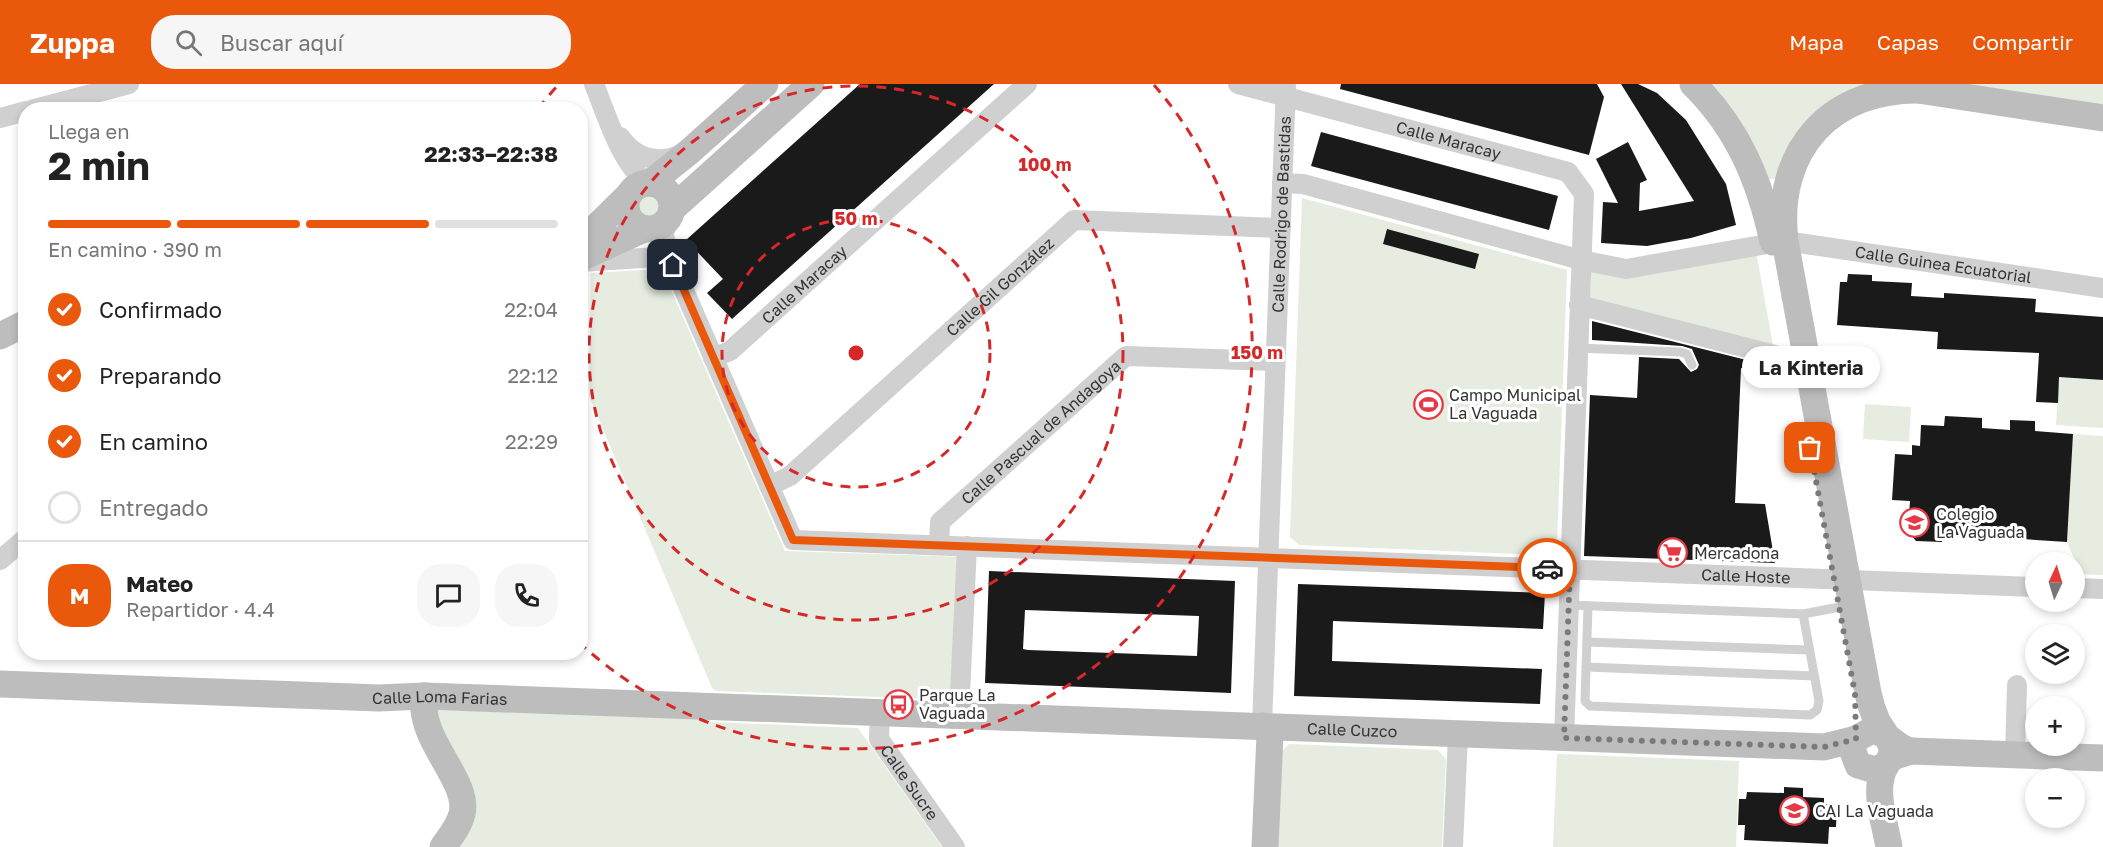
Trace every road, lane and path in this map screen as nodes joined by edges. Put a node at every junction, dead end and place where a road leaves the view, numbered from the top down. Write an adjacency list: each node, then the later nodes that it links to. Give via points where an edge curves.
1 (129, 84): 11 (street)
2 (594, 84): 15 (street)
3 (765, 84): 16 (street)
4 (811, 84): 23 (street)
5 (1027, 84): 36 (street, Calle Maracay, via 730,351)
6 (1238, 84): 9 (street, Calle Maracay)
7 (1881, 84): 10 (street)
8 (1698, 89): 19 (street, via 1737,139)
9 (1286, 90): 21 (street, Calle Rodrigo de Bastidas); 29 (street, Calle Maracay, via 1568,172 1584,194)
10 (1923, 90): 14 (street); 18 (street, via 1889,90 1862,98 1835,113 1812,135)
11 (61, 102)
12 (18, 113): 13 (street)
13 (0, 118)
14 (2103, 118)
15 (612, 125): 16 (street, via 626,145 642,156 663,159); 17 (street)
16 (689, 152): 20 (street)
17 (628, 162): 20 (street, via 637,175); 22 (street, via 631,179)
18 (1794, 162): 19 (street, via 1781,177 1771,180 1758,174); 25 (street)
19 (1750, 164): 25 (street)
20 (650, 183): 22 (street, via 634,188); 23 (street, via 665,189 671,198)
21 (1282, 183): 24 (street, Calle Rodrigo de Bastidas); 29 (street, via 1303,184)
22 (627, 197): 23 (street, via 625,208 630,219); 26 (street)
23 (661, 220): 27 (street); 30 (street, Calle Hoste)
24 (1281, 228): 38 (street, Calle Rodrigo de Bastidas); 40 (street, Calle Gil González, via 1074,220 790,476)
25 (1779, 242): 29 (street, via 1626,269); 31 (street, Calle Guinea Ecuatorial); 37 (street); 47 (street)
26 (588, 248)
27 (588, 253)
28 (588, 256): 30 (street, via 656,257)
29 (1581, 260): 32 (street, Calle Maracay)
30 (673, 265): 36 (street, Calle Hoste)
31 (2103, 288)
32 (1579, 305): 35 (street, Calle Maracay); 37 (street)
33 (18, 327): 34 (street)
34 (0, 336)
35 (1577, 348): 39 (lane, via 1680,352 1691,359); 46 (street, Calle Maracay)
36 (713, 358): 40 (street, Calle Hoste)
37 (1794, 360): 47 (street)
38 (1275, 361): 42 (street, Calle Pascual de Andagoya, via 1126,356 940,522); 44 (street, Calle Rodrigo de Bastidas)
39 (1692, 365)
40 (769, 486): 42 (street, Calle Hoste, via 793,540)
41 (18, 545): 45 (street)
42 (939, 545): 43 (street, Calle Hoste)
43 (967, 546): 44 (street, Calle Hoste); 63 (street)
44 (1268, 558): 46 (street, Calle Hoste); 64 (street, Calle Rodrigo de Bastidas)
45 (0, 560)
46 (1570, 569): 47 (street, Calle Hoste); 51 (street, Calle Maracay)
47 (1841, 579): 48 (street, Calle Hoste); 53 (street); 67 (street)
48 (2025, 587)
49 (2085, 589): 50 (street)
50 (2103, 590)
51 (1569, 605): 52 (lane); 66 (street, Calle Maracay)
52 (1588, 606): 54 (lane); 55 (lane)
53 (1839, 607): 54 (lane); 67 (street, via 1857,705)
54 (1803, 614): 56 (lane)
55 (1587, 642): 56 (lane); 57 (lane)
56 (1809, 650): 58 (lane)
57 (1586, 667): 58 (lane); 58 (lane, via 1585,701 1590,706 1810,715 1817,710 1819,701)
58 (1814, 676)
59 (0, 684): 61 (street, Calle Loma Farias, via 379,699)
60 (2017, 685): 68 (street)
61 (424, 696): 62 (street, Calle Loma Farias); 70 (street, via 423,719 462,798 462,814)
62 (880, 712): 63 (street, Calle Cuzco); 71 (street, Calle Sucre, via 879,739)
63 (959, 715): 64 (street, Calle Cuzco)
64 (1262, 726): 65 (street, Calle Cuzco); 72 (street, Calle Rodrigo de Bastidas, via 1270,735)
65 (1458, 735): 66 (street, Calle Cuzco); 73 (street)
66 (1564, 738): 67 (street, Calle Cuzco, via 1824,747)
67 (1879, 755): 68 (street, Calle Cuzco); 74 (street)
68 (2014, 755): 69 (street, Calle Cuzco)
69 (2103, 758)
70 (443, 847)
71 (955, 847)
72 (1265, 847)
73 (1453, 847)
74 (1889, 847)

